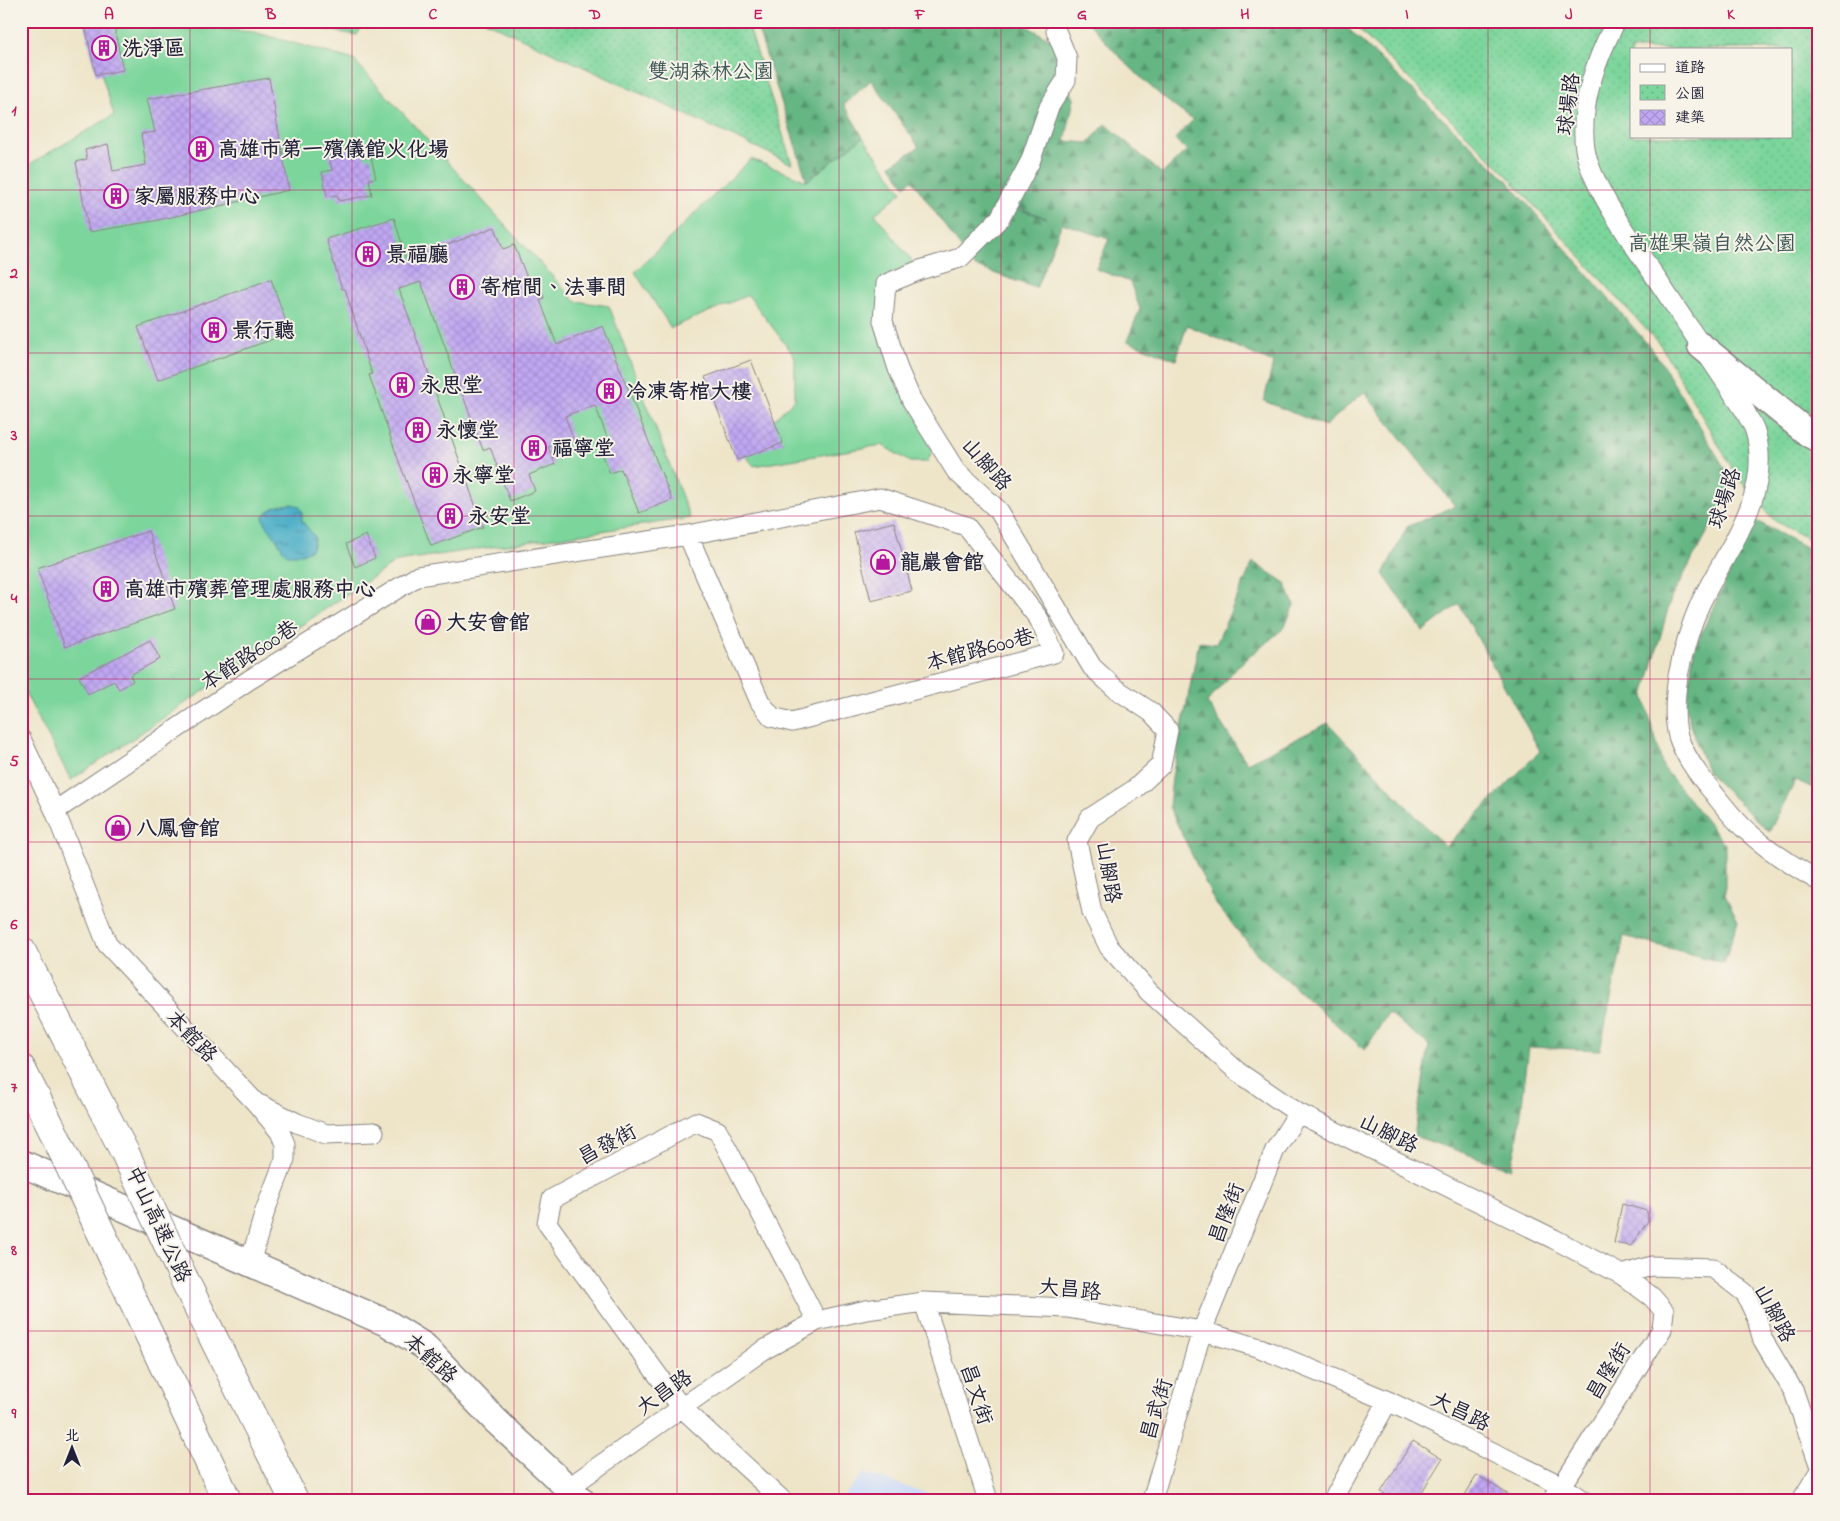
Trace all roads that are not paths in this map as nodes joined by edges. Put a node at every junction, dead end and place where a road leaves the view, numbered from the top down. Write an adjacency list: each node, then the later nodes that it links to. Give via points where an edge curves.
1 (1616, 21): 3 (street, 球場路, via 1591,80 1585,116 1586,149 1596,181 1624,230)
2 (1056, 31): 12 (street, 山腳路, via 1067,58 1066,80 1049,107 1030,162 1000,218 960,258 886,284 883,320 898,370 912,401 956,471 999,511 1092,667 1116,689 1151,712 1168,730 1162,766 1135,789 1090,818 1077,841 1092,912 1109,947 1149,992 1238,1072)
3 (1701, 346): 4 (street); 8 (street, 球場路, via 1755,431 1758,480 1740,532 1690,628 1676,687 1679,737 1695,768 1746,831)
4 (1819, 439)
5 (688, 534): 5 (street, 本館路600巷, via 880,498 966,526 1039,619 1054,653 792,722 772,717 760,702); 7 (street, 本館路600巷, via 418,576 249,680)
6 (21, 739): 7 (street, 本館路)
7 (55, 811): 11 (street, 本館路, via 107,944)
8 (1819, 881)
9 (21, 950): 27 (highway, 中山高速公路, bridge, via 125,1153)
10 (21, 1068): 26 (highway, bridge)
11 (256, 1103): 13 (street, via 326,1134); 15 (street, 本館路, via 280,1132 285,1144 285,1159)
12 (1298, 1113): 16 (street, 山腳路); 19 (street, 昌隆街, via 1275,1150)
13 (374, 1132)
14 (21, 1163): 15 (street, 本館路)
15 (250, 1263): 25 (street, 本館路, via 387,1323 424,1346 496,1421)
16 (1622, 1274): 22 (street, 山腳路, via 1651,1266 1713,1268 1745,1293 1763,1340 1794,1392); 24 (street, 昌隆街, via 1652,1297 1664,1311 1662,1329)
17 (924, 1302): 18 (street, 大昌路); 19 (street, 大昌路, via 1067,1308); 29 (street, 昌文街)
18 (816, 1321): 21 (street, 大昌路, via 762,1351); 21 (street, 昌發街, via 718,1131 696,1122 552,1199 547,1223)
19 (1202, 1331): 20 (street, 大昌路, via 1260,1348); 30 (street, 昌武街)
20 (1388, 1400): 24 (street, 大昌路); 31 (street)
21 (681, 1407): 25 (street, 大昌路); 28 (street)
22 (1819, 1464)
23 (1819, 1472): 33 (street)
24 (1558, 1493): 32 (street, 大昌路)
25 (574, 1494)
26 (227, 1500)
27 (294, 1500)
28 (782, 1500)
29 (988, 1500)
30 (1152, 1500)
31 (1334, 1500)
32 (1583, 1500)
33 (1802, 1500)

